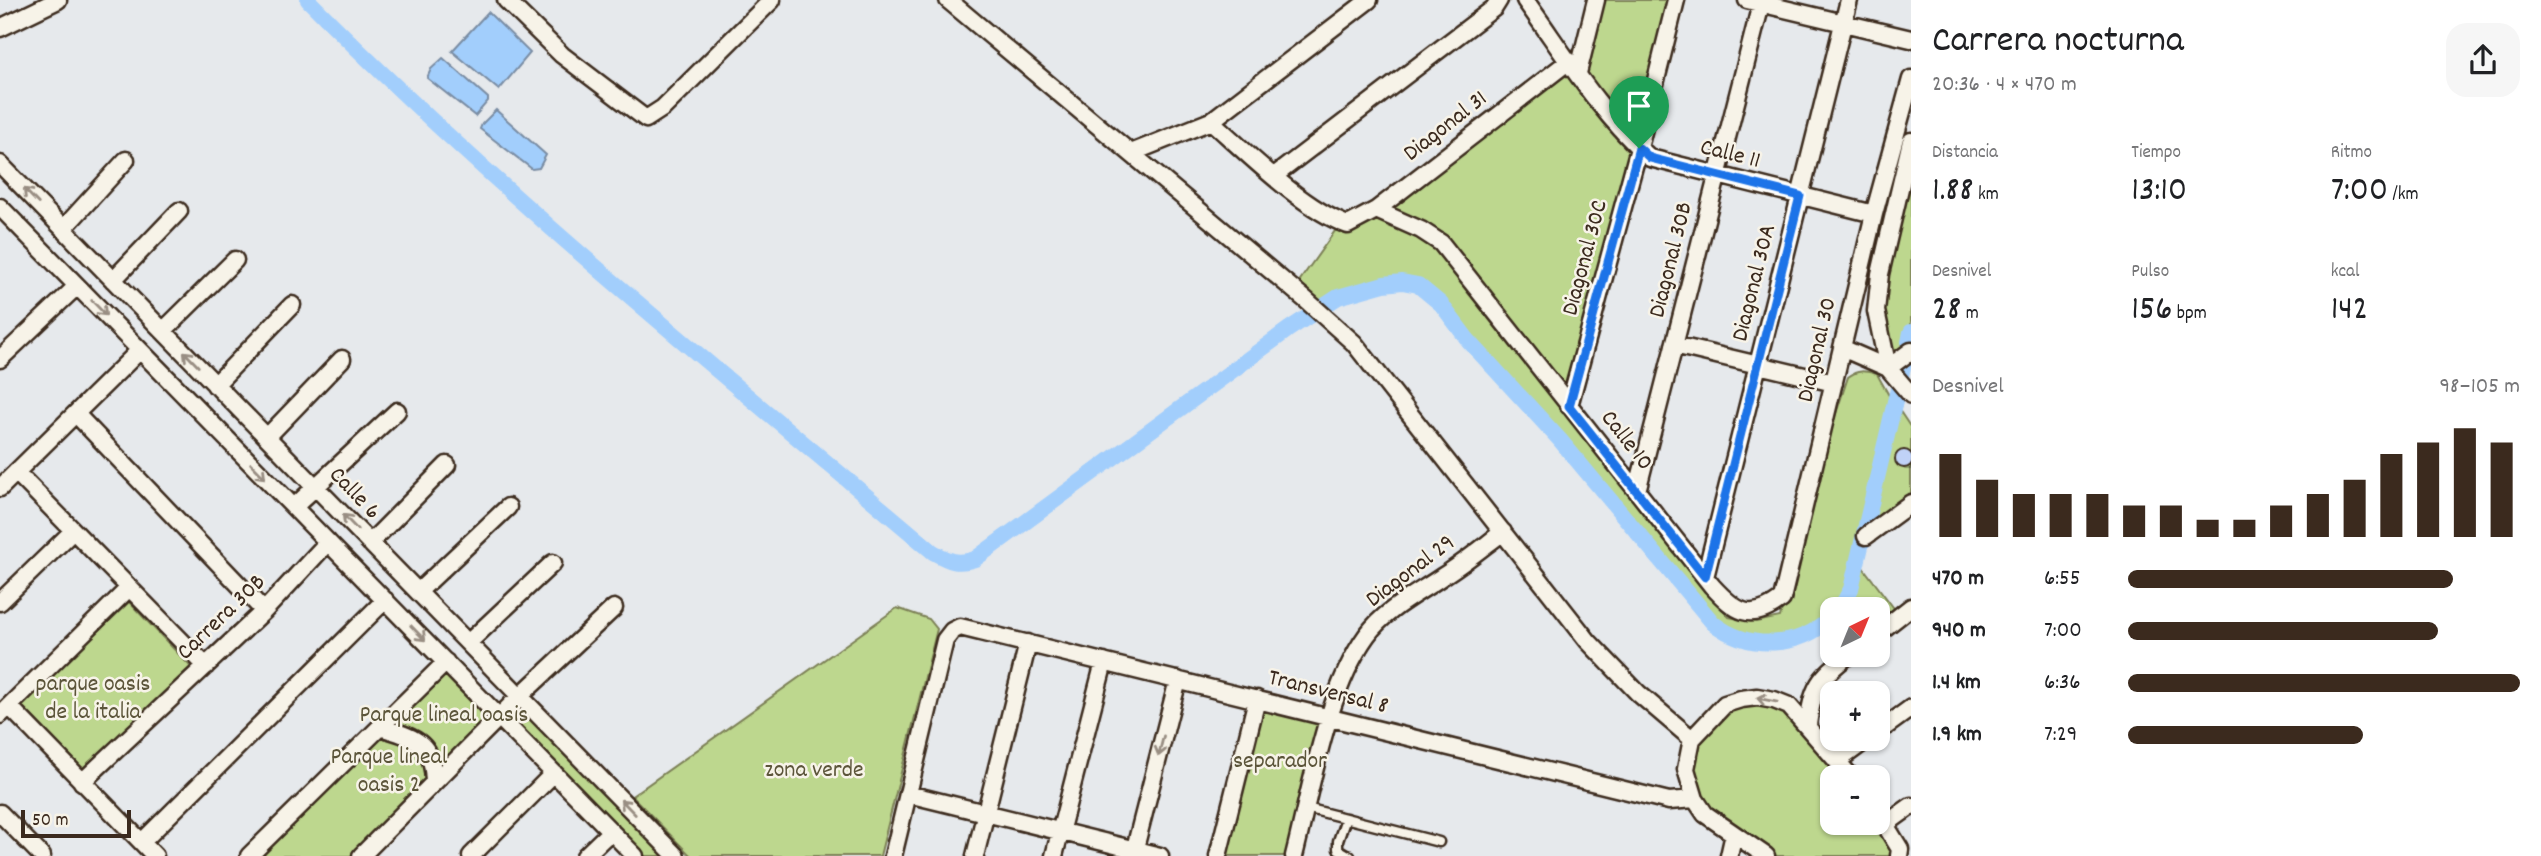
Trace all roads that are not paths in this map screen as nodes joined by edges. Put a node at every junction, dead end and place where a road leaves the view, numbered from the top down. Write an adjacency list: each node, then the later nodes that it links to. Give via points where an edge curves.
1 (58, 0): 13 (street)
2 (506, 0): 3 (street, via 562,55 646,119 663,108)
3 (772, 0)
4 (948, 0): 20 (street)
5 (1369, 0): 17 (street)
6 (1499, 0): 24 (street)
7 (1525, 0): 15 (street, Calle 11)
8 (1596, 0): 15 (street)
9 (1676, 0): 19 (street, Diagonal 30C)
10 (1849, 0): 12 (street, Diagonal 30A)
11 (1757, 1): 12 (street); 23 (street, Diagonal 30B)
12 (1844, 23): 14 (street); 25 (street, Diagonal 30A)
13 (0, 28)
14 (1911, 39)
15 (1574, 67): 19 (street, Calle 11); 27 (street, Diagonal 31)
16 (1911, 79): 29 (street, Diagonal 30)
17 (1210, 121): 20 (street); 24 (street)
18 (1911, 141): 43 (street, Diagonal 30, via 1875,311)
19 (1639, 148): 23 (street, Calle 11, via 1650,158); 47 (street, Diagonal 30C)
20 (1131, 153): 60 (street, via 1354,343)
21 (126, 160): 30 (street)
22 (0, 164): 30 (street, Calle 6, one-way to 22)
23 (1718, 175): 25 (street, Calle 11); 36 (street, Diagonal 30B)
24 (1274, 176): 27 (street, Diagonal 31, via 1328,218 1348,225)
25 (1800, 196): 29 (street, Calle 11); 42 (street, Diagonal 30A)
26 (0, 207): 33 (street)
27 (1376, 210): 47 (street, Calle 10, via 1441,243)
28 (179, 211): 32 (street)
29 (1874, 214): 38 (street, Diagonal 30)
30 (63, 229): 32 (street, Calle 6)
31 (235, 260): 35 (street)
32 (113, 279): 35 (street, Calle 6)
33 (77, 286): 37 (street); 39 (street, one-way to 39)
34 (292, 305): 45 (street)
35 (163, 331): 45 (street, Calle 6, one-way to 35)
36 (1674, 345): 42 (street); 55 (street, Diagonal 30B)
37 (4, 348)
38 (1842, 348): 43 (street); 44 (street, Diagonal 30)
39 (140, 350): 49 (street); 58 (street, one-way to 58)
40 (1911, 351): 43 (street)
41 (342, 359): 50 (street)
42 (1758, 367): 44 (street); 65 (street, Diagonal 30A)
43 (1893, 373): 46 (street)
44 (1834, 383): 73 (street, Diagonal 30, via 1782,600)
45 (215, 385): 50 (street, Calle 6)
46 (1911, 395)
47 (1569, 406): 55 (street, Calle 10)
48 (397, 411): 53 (street)
49 (75, 414): 52 (street); 72 (street)
50 (267, 437): 53 (street, Calle 6)
51 (447, 465): 63 (street)
52 (16, 472): 54 (street); 59 (street)
53 (315, 486): 58 (street); 63 (street, Calle 6, one-way to 53)
54 (0, 488)
55 (1637, 491): 65 (street, Calle 10)
56 (1911, 503): 61 (street)
57 (508, 506): 67 (street)
58 (294, 507): 62 (street)
59 (73, 531): 66 (street); 69 (street)
60 (1503, 532): 86 (street, Diagonal 29, via 1396,607 1368,634 1343,678); 91 (street, via 1597,650)
61 (1866, 536)
62 (328, 542): 68 (street); 72 (street, Carrera 30B)
63 (370, 543): 67 (street, Calle 6)
64 (553, 563): 75 (street)
65 (1705, 577): 73 (street, Calle 10, via 1732,608)
66 (129, 588): 79 (street); 85 (street)
67 (418, 592): 75 (street, Calle 6)
68 (385, 600): 77 (street, one-way to 77); 110 (street)
69 (0, 602)
70 (1911, 607): 74 (street)
71 (614, 608): 82 (street)
72 (264, 611): 79 (street, Carrera 30B)
73 (1751, 614)
74 (1890, 624)
75 (468, 643): 82 (street, Calle 6)
76 (1028, 643): 78 (street, Transversal 8); 98 (street, Transversal 8, via 960,626 952,631); 103 (street)
77 (446, 662): 87 (street); 90 (street)
78 (1104, 662): 81 (street, Transversal 8); 107 (street)
79 (206, 666): 96 (street, Carrera 30B)
80 (1833, 667): 89 (street, via 1812,695)
81 (1178, 680): 83 (street, Transversal 8); 113 (street, one-way to 113)
82 (520, 696): 87 (street); 121 (street, Calle 6, one-way to 82)
83 (1257, 699): 86 (street, Transversal 8); 126 (street)
84 (1911, 708): 88 (street)
85 (4, 710): 96 (street)
86 (1330, 716): 99 (street, Transversal 8, via 1669,800); 101 (street, Diagonal 29)
87 (499, 717): 95 (street); 97 (street)
88 (1890, 723)
89 (1808, 725): 91 (street, one-way to 91, via 1789,706 1774,700 1741,699 1725,704); 93 (street)
90 (380, 727): 97 (street, via 409,736 425,747 432,760); 117 (street)
91 (1692, 739): 99 (street, via 1686,769)
92 (1851, 751): 93 (street)
93 (1839, 760): 94 (street)
94 (1843, 765)
95 (554, 773): 106 (street); 118 (street)
96 (82, 782): 110 (street)
97 (434, 782): 112 (street)
98 (908, 794): 103 (street); 122 (street)
99 (1695, 799): 109 (street, via 1705,814)
100 (1911, 806): 104 (street)
101 (1306, 808): 105 (lane); 127 (street, Diagonal 29)
102 (0, 813): 115 (street)
103 (986, 814): 107 (street); 123 (street)
104 (1890, 815)
105 (1346, 818): 111 (lane); 128 (lane, via 1338,849)
106 (611, 831): 119 (street); 120 (street)
107 (1060, 832): 113 (street); 124 (street)
108 (1890, 833): 114 (street)
109 (1734, 834): 129 (street); 130 (street)
110 (142, 842): 116 (street)
111 (1438, 842)
112 (371, 853)
113 (1134, 853): 125 (street)
114 (1901, 854)
115 (42, 856)
116 (155, 856)
117 (249, 856)
118 (471, 856)
119 (585, 856)
120 (635, 856)
121 (676, 856)
122 (893, 856)
123 (975, 856)
124 (1054, 856)
125 (1160, 856)
126 (1218, 856)
127 (1294, 856)
128 (1350, 856)
129 (1729, 856)
130 (1766, 856)

